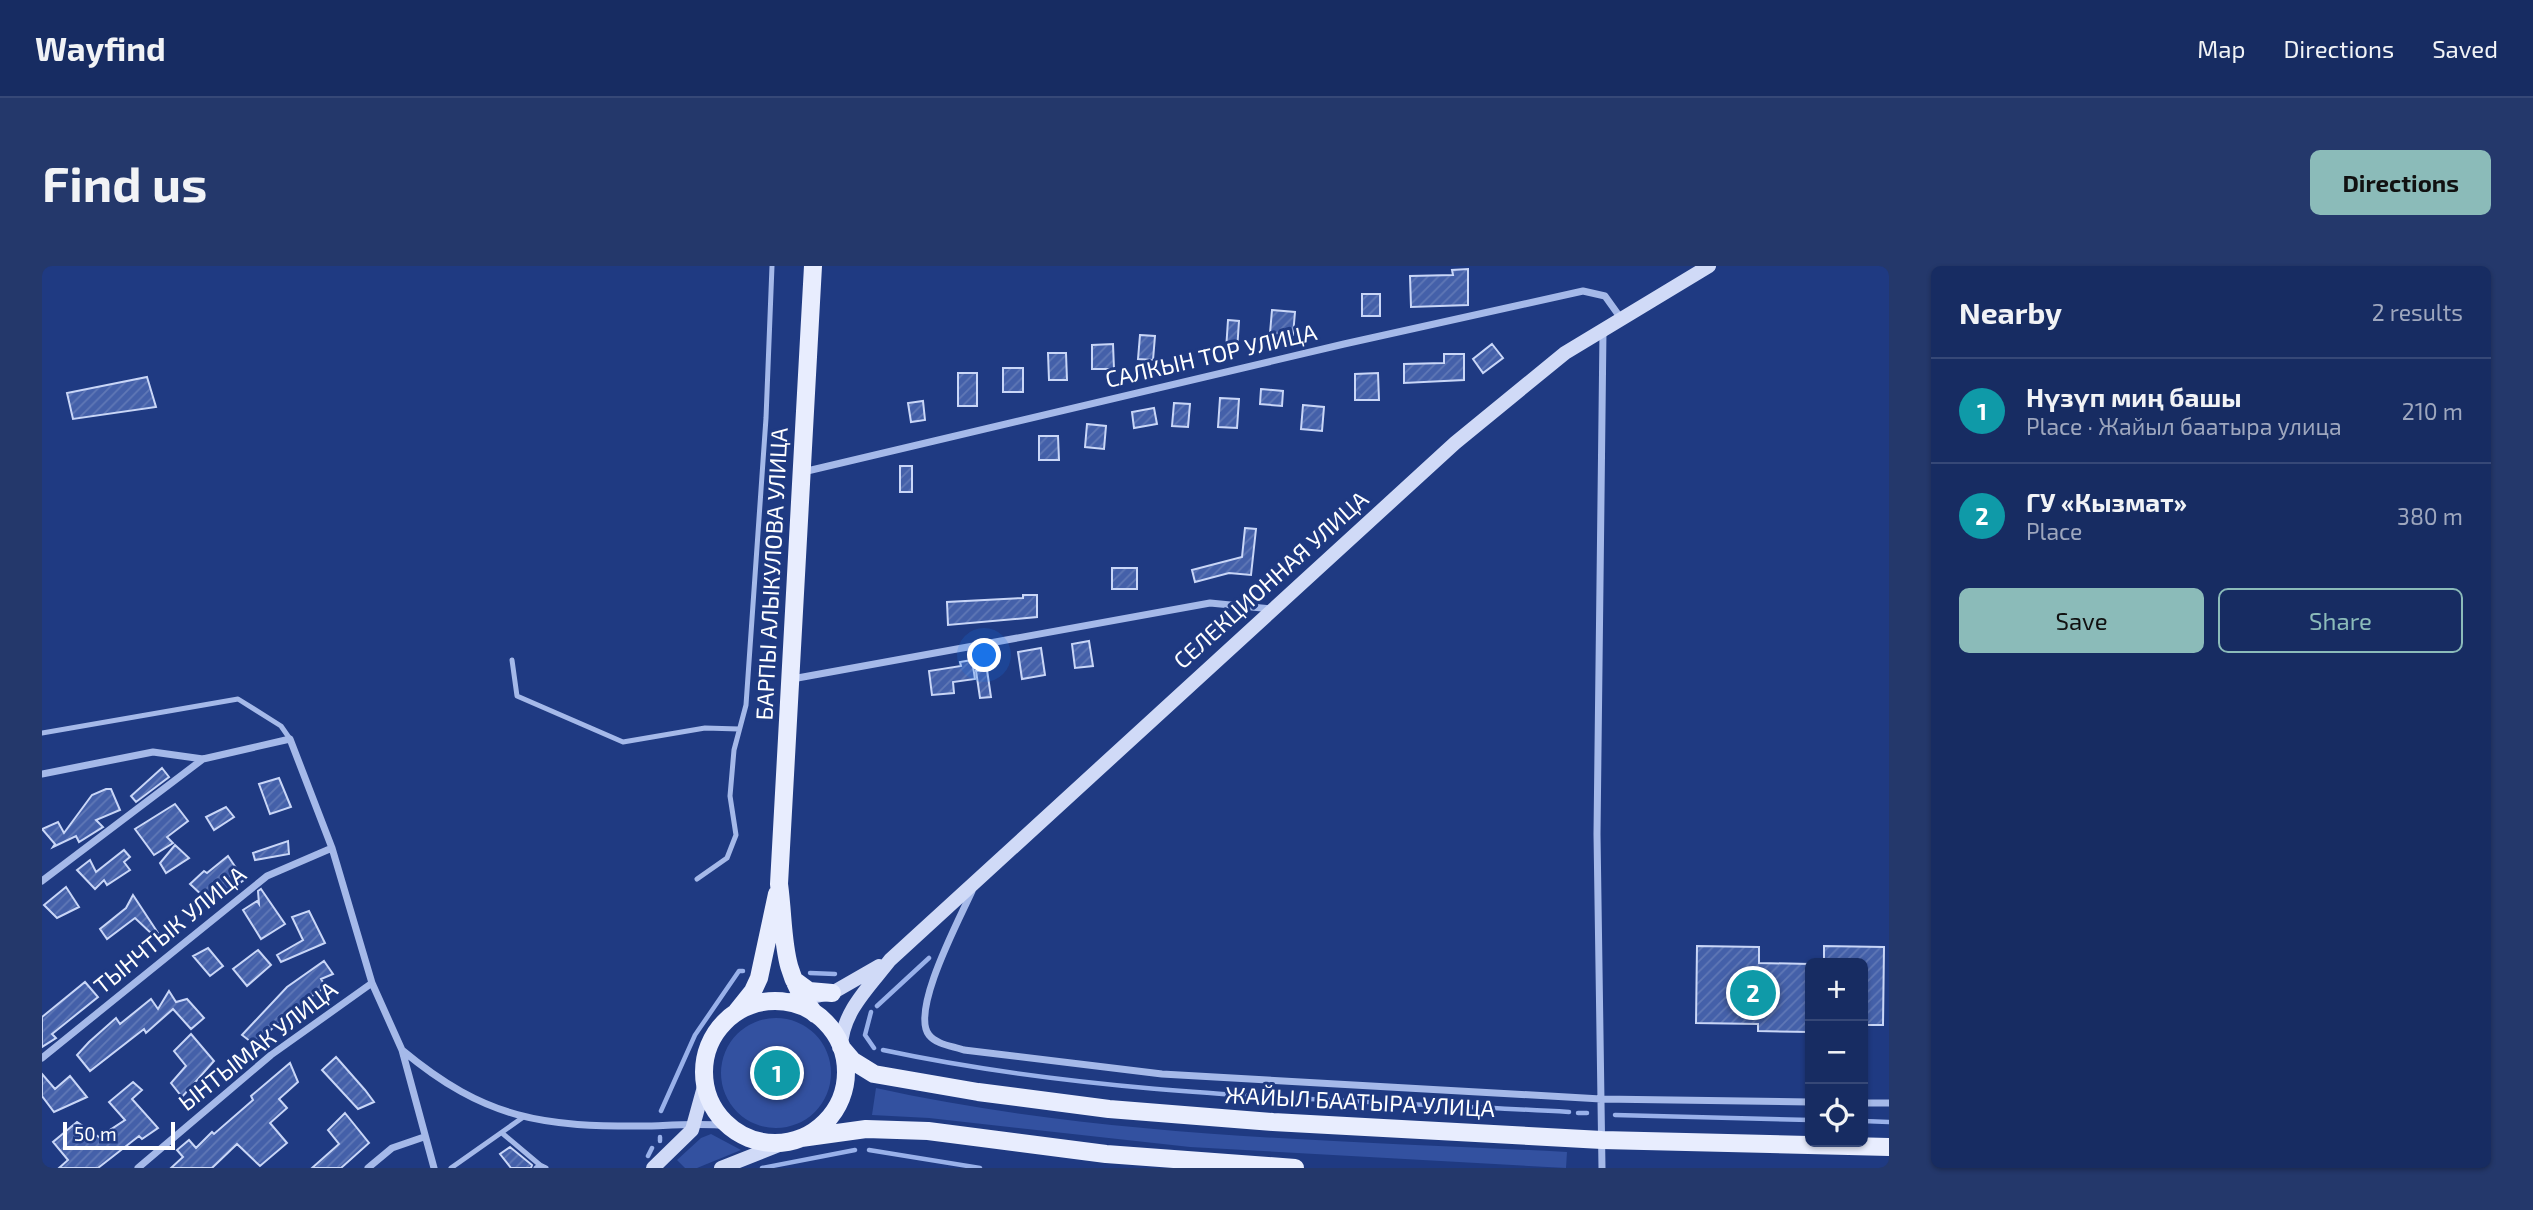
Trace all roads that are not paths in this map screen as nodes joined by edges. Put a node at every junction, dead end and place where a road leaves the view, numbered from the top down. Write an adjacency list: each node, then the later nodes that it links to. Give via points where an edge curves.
1 (772, 266): 10 (lane, via 753,610 746,705)
2 (813, 266): 6 (main road, БАРПЫ АЛЫКУЛОВА УЛИЦА)
3 (1709, 266): 4 (street, СЕЛЕКЦИОННАЯ УЛИЦА)
4 (1620, 317): 5 (street, СЕЛЕКЦИОННАЯ УЛИЦА); 6 (street, САЛКЫН ТОР УЛИЦА, via 1605,296 1583,291)
5 (1603, 327): 7 (street, СЕЛЕКЦИОННАЯ УЛИЦА, via 1455,443); 32 (street, via 1597,834)
6 (802, 472): 9 (main road, БАРПЫ АЛЫКУЛОВА УЛИЦА)
7 (1273, 608): 9 (street, via 1210,603); 17 (street, СЕЛЕКЦИОННАЯ УЛИЦА)
8 (512, 660): 10 (lane, via 517,696 624,742 705,728)
9 (791, 679): 19 (main road, БАРПЫ АЛЫКУЛОВА УЛИЦА)
10 (739, 729): 16 (lane, via 730,796 736,835 727,858)
11 (42, 733): 12 (lane, via 238,699 281,726)
12 (290, 739): 13 (street); 15 (street)
13 (203, 759): 14 (street, via 153,752); 18 (street)
14 (42, 774)
15 (332, 848): 22 (street); 30 (street, ТЫНЧТЫК УЛИЦА, via 267,876)
16 (697, 879)
17 (976, 880): 20 (street, СЕЛЕКЦИОННАЯ УЛИЦА); 32 (street, via 935,975 924,1013 928,1034 938,1042 964,1050 1162,1074)
18 (42, 881)
19 (779, 884): 21 (main road, БАРПЫ АЛЫКУЛОВА УЛИЦА); 27 (main road, БАРПЫ АЛЫКУЛОВА УЛИЦА, via 759,978)
20 (890, 960): 23 (street, СЕЛЕКЦИОННАЯ УЛИЦА); 28 (street, СЕЛЕКЦИОННАЯ УЛИЦА, via 846,1018)
21 (790, 977): 23 (main road, via 809,991); 24 (main road, БАРПЫ АЛЫКУЛОВА УЛИЦА)
22 (372, 983): 29 (street); 45 (street, ЫНТЫМАК УЛИЦА, via 271,1055)
23 (832, 993): 24 (street, СЕЛЕКЦИОННАЯ УЛИЦА)
24 (803, 1000): 25 (street, СЕЛЕКЦИОННАЯ УЛИЦА); 26 (main road, БАРПЫ АЛЫКУЛОВА УЛИЦА)
25 (780, 1002): 26 (main road); 27 (main road, via 755,1004)
26 (815, 1014): 28 (main road)
27 (733, 1016): 31 (main road, via 709,1045)
28 (841, 1047): 41 (main road, via 845,1080 838,1105 822,1125); 42 (main road, ЖАЙЫЛ БААТЫРА УЛИЦА, via 874,1074 1096,1108)
29 (402, 1050): 36 (street, via 460,1093); 40 (street)
30 (42, 1058)
31 (705, 1083): 37 (street); 38 (main road, via 713,1107)
32 (1601, 1099): 33 (street); 42 (street)
33 (1805, 1102)
34 (1868, 1103): 35 (street)
35 (1889, 1103)
36 (522, 1118): 37 (street, via 575,1124); 39 (lane)
37 (695, 1124): 38 (street); 50 (street, via 685,1140)
38 (729, 1126): 41 (main road, via 751,1139)
39 (502, 1132): 44 (lane); 48 (lane)
40 (424, 1137): 46 (street, via 391,1148); 47 (street)
41 (795, 1140): 51 (street); 52 (main road, via 866,1129 928,1131 1120,1155)
42 (1602, 1140): 43 (main road, ЖАЙЫЛ БААТЫРА УЛИЦА); 53 (street)
43 (1889, 1147)
44 (538, 1166): 49 (lane)
45 (138, 1168)
46 (368, 1168)
47 (434, 1168)
48 (451, 1168)
49 (547, 1168)
50 (653, 1168)
51 (721, 1168)
52 (1295, 1168)
53 (1602, 1168)

